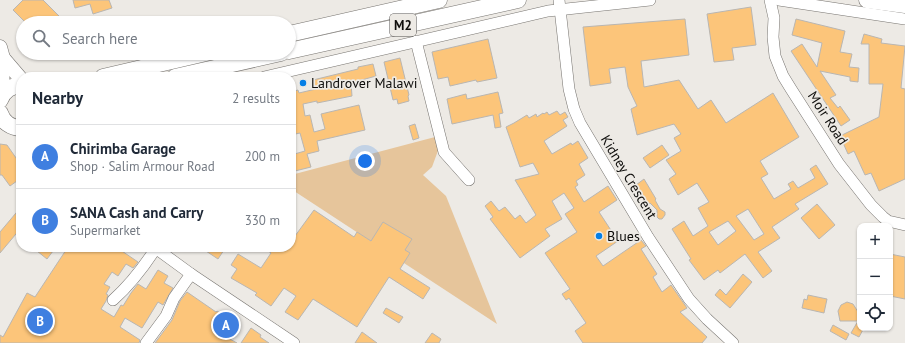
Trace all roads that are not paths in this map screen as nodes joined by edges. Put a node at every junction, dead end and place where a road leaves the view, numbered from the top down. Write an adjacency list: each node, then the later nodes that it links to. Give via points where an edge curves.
1 (439, 0): 10 (highway, M2)
2 (518, 0): 12 (highway, M2)
3 (650, 0): 7 (street)
4 (770, 0): 23 (street, Moir Road, via 774,18 775,56 783,76 839,164 871,205 888,221)
5 (778, 0): 9 (street)
6 (867, 0): 8 (highway)
7 (560, 5): 11 (street, via 548,11); 30 (street, Kidney Crescent, via 569,88 580,123 648,237 689,299)
8 (905, 5)
9 (905, 19)
10 (296, 32)
11 (416, 41): 19 (street); 22 (street, via 444,152)
12 (296, 49)
13 (2, 52): 16 (main road); 21 (main road)
14 (176, 60): 17 (highway)
15 (254, 60): 18 (highway)
16 (16, 72)
17 (124, 72)
18 (209, 72)
19 (285, 72)
20 (16, 86): 21 (highway, via 10,88)
21 (1, 98)
22 (468, 180)
23 (905, 225)
24 (153, 252): 27 (street, via 139,274)
25 (161, 252): 26 (street)
26 (191, 274): 28 (street, via 174,298 166,316); 29 (street)
27 (113, 300)
28 (146, 343)
29 (294, 343)
30 (733, 343)

